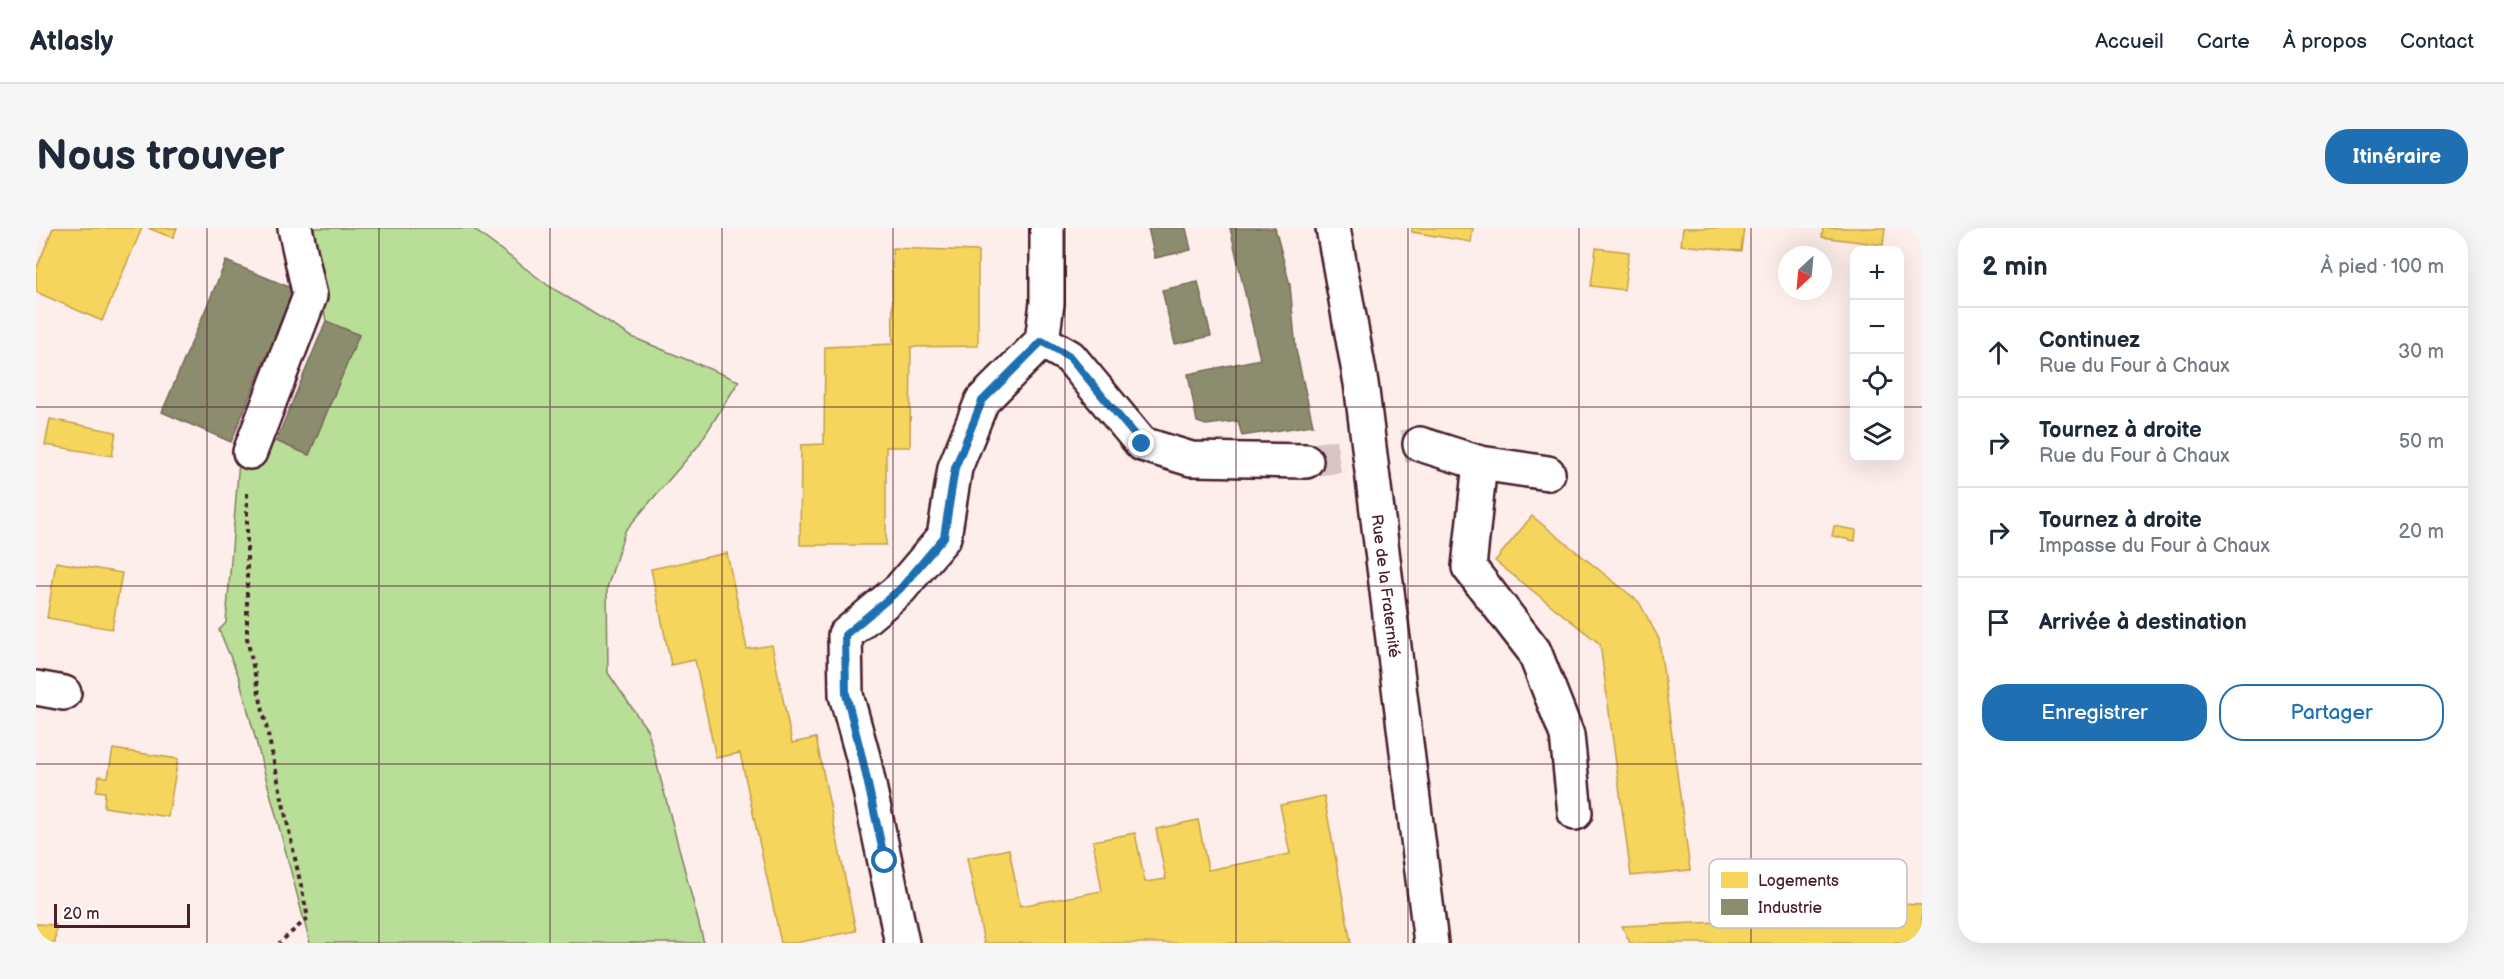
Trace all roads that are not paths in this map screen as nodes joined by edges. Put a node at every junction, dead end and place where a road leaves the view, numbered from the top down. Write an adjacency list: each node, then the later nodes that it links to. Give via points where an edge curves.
1 (295, 228): 6 (street, via 310,296)
2 (1047, 228): 4 (street, via 1047,303)
3 (1333, 228): 12 (street, Rue de la Fraternité, via 1360,383)
4 (1042, 341): 7 (street, via 1070,357 1142,444 1191,459); 11 (street, via 982,401 955,468 944,537 900,589 845,635 846,694)
5 (1420, 444): 8 (street)
6 (250, 452)
7 (1306, 461)
8 (1480, 463): 9 (street); 10 (street, via 1468,567 1534,651 1567,735)
9 (1548, 473)
10 (1575, 813)
11 (902, 943)
12 (1431, 943)

